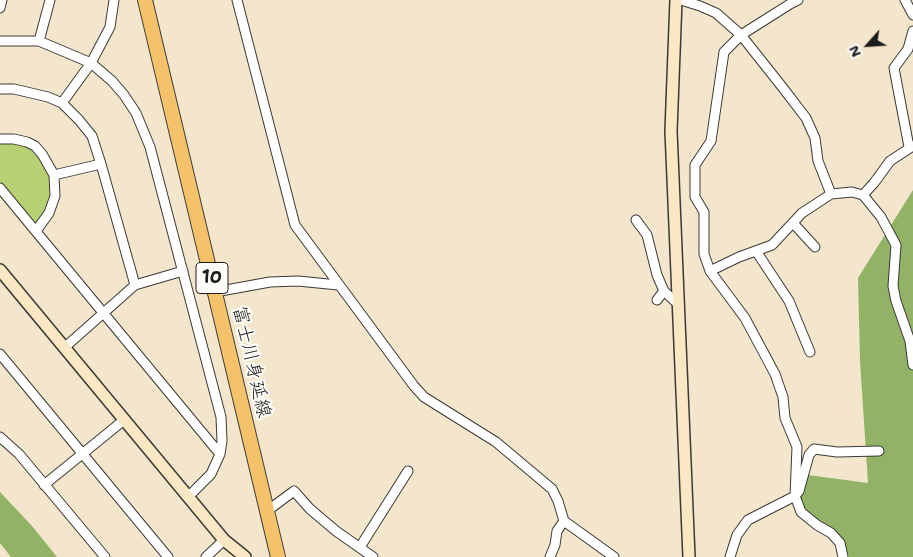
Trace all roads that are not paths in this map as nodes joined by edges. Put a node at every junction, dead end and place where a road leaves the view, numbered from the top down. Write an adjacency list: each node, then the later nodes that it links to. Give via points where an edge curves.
1 (2, 0): 10 (street)
2 (50, 0): 15 (street)
3 (114, 0): 16 (street, via 110,27)
4 (145, 0): 37 (main road, 富士川身延線 / 10)
5 (237, 0): 35 (street, via 295,225)
6 (676, 0): 39 (street, via 671,131)
7 (681, 0): 13 (street, via 716,13)
8 (798, 0): 13 (street)
9 (905, 0): 11 (street)
10 (0, 8)
11 (913, 15)
12 (913, 31): 20 (street, via 908,49 894,68)
13 (740, 35): 24 (street, via 806,118); 32 (street, via 724,52 711,141 695,165 695,196 704,212 704,254)
14 (0, 41): 15 (street)
15 (39, 41): 16 (street)
16 (91, 63): 18 (street); 31 (street, via 112,81 136,113 150,148)
17 (0, 89): 18 (street, via 14,89)
18 (62, 103): 21 (street, via 92,136)
19 (0, 139): 22 (street, via 14,139 35,146)
20 (911, 147): 25 (street, via 890,161)
21 (102, 164): 22 (street); 34 (street)
22 (54, 174): 28 (street, via 54,196 49,214)
23 (1, 191): 28 (street)
24 (831, 194): 25 (street); 27 (street)
25 (863, 194): 44 (street, via 896,245 893,286 910,341)
26 (636, 220): 36 (street, via 647,235)
27 (793, 223): 29 (street); 30 (street, via 772,245)
28 (36, 230): 40 (street)
29 (815, 247)
30 (756, 251): 32 (street); 42 (street, via 789,301)
31 (183, 271): 34 (street); 49 (street, via 221,416)
32 (710, 271): 52 (street, via 745,318 775,374 783,397 785,418 796,447)
33 (1, 273): 41 (street)
34 (135, 285): 40 (street)
35 (338, 285): 37 (street, via 270,282); 55 (street, via 424,397 496,442 552,489)
36 (664, 291): 38 (street); 39 (street)
37 (216, 292): 54 (main road, 富士川身延線 / 10)
38 (657, 300)
39 (679, 305): 66 (street)
40 (103, 314): 41 (street); 49 (street)
41 (64, 348): 45 (street)
42 (810, 352)
43 (0, 354): 48 (street)
44 (913, 365)
45 (124, 420): 48 (street); 53 (street)
46 (0, 437): 51 (street)
47 (879, 451): 52 (street, via 814,449 809,455 799,491)
48 (82, 453): 51 (street); 59 (street)
49 (220, 454): 53 (street, via 211,474)
50 (408, 472): 57 (street)
51 (44, 484): 58 (street)
52 (794, 496): 67 (street, via 748,520 737,535); 68 (street, via 802,512 840,543)
53 (188, 497): 56 (street)
54 (267, 511): 57 (street, via 294,491 310,509); 62 (main road, 富士川身延線 / 10)
55 (564, 521): 64 (street, via 557,532); 65 (street)
56 (224, 540): 60 (street); 61 (street)
57 (360, 547): 63 (street)
58 (105, 557)
59 (168, 557)
60 (206, 557)
61 (245, 557)
62 (278, 557)
63 (373, 557)
64 (550, 557)
65 (614, 557)
66 (689, 557)
67 (730, 557)
68 (843, 557)

